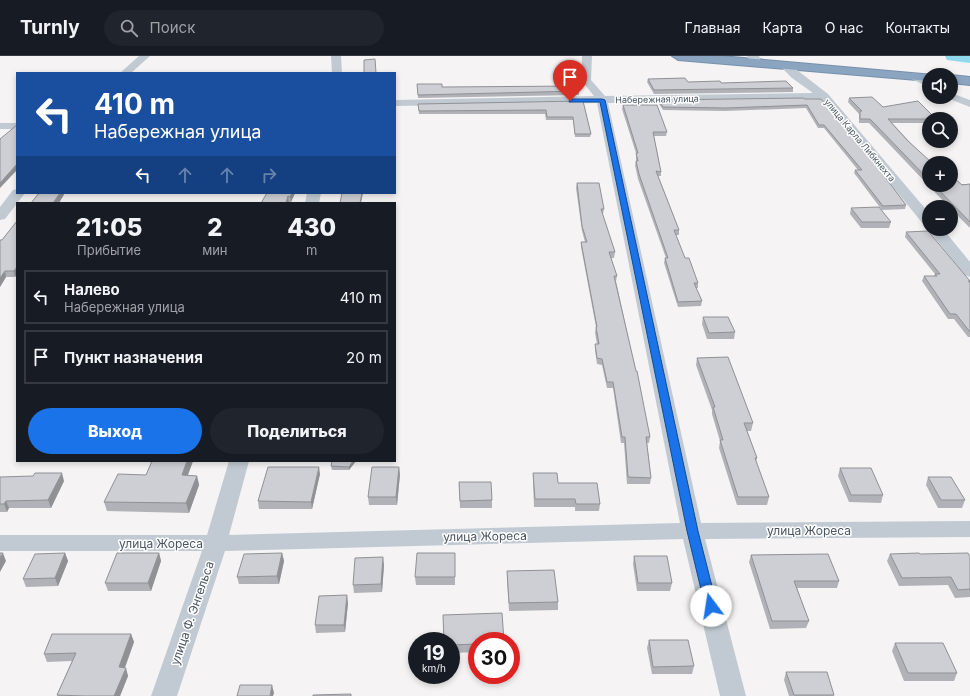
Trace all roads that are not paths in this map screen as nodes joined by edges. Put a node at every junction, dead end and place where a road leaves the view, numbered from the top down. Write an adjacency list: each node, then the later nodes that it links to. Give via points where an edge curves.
1 (145, 56): 7 (street)
2 (336, 56): 8 (street)
3 (587, 56): 16 (street, via 586,80)
4 (678, 56): 5 (highway)
5 (754, 59): 6 (highway)
6 (784, 65): 9 (highway); 14 (street, улица Карла Либкнехта)
7 (126, 72)
8 (337, 72)
9 (913, 76): 10 (highway); 11 (street)
10 (922, 77)
11 (922, 80)
12 (958, 80): 13 (highway)
13 (970, 81)
14 (824, 96): 16 (street, Набережная улица); 22 (street, улица Карла Либкнехта)
15 (958, 99): 18 (street)
16 (602, 100): 17 (street, Набережная улица); 28 (street)
17 (396, 103)
18 (970, 104)
19 (0, 126): 20 (street)
20 (16, 126)
21 (17, 194): 23 (street)
22 (922, 214)
23 (0, 216)
24 (940, 236): 25 (street)
25 (970, 272)
26 (239, 462): 30 (street, улица Ф. Энгельса)
27 (970, 529): 28 (street, улица Жореса)
28 (692, 531): 30 (street, улица Жореса); 32 (street)
29 (0, 543): 30 (street, улица Жореса)
30 (216, 543): 31 (street, улица Ф. Энгельса)
31 (164, 696)
32 (734, 696)

